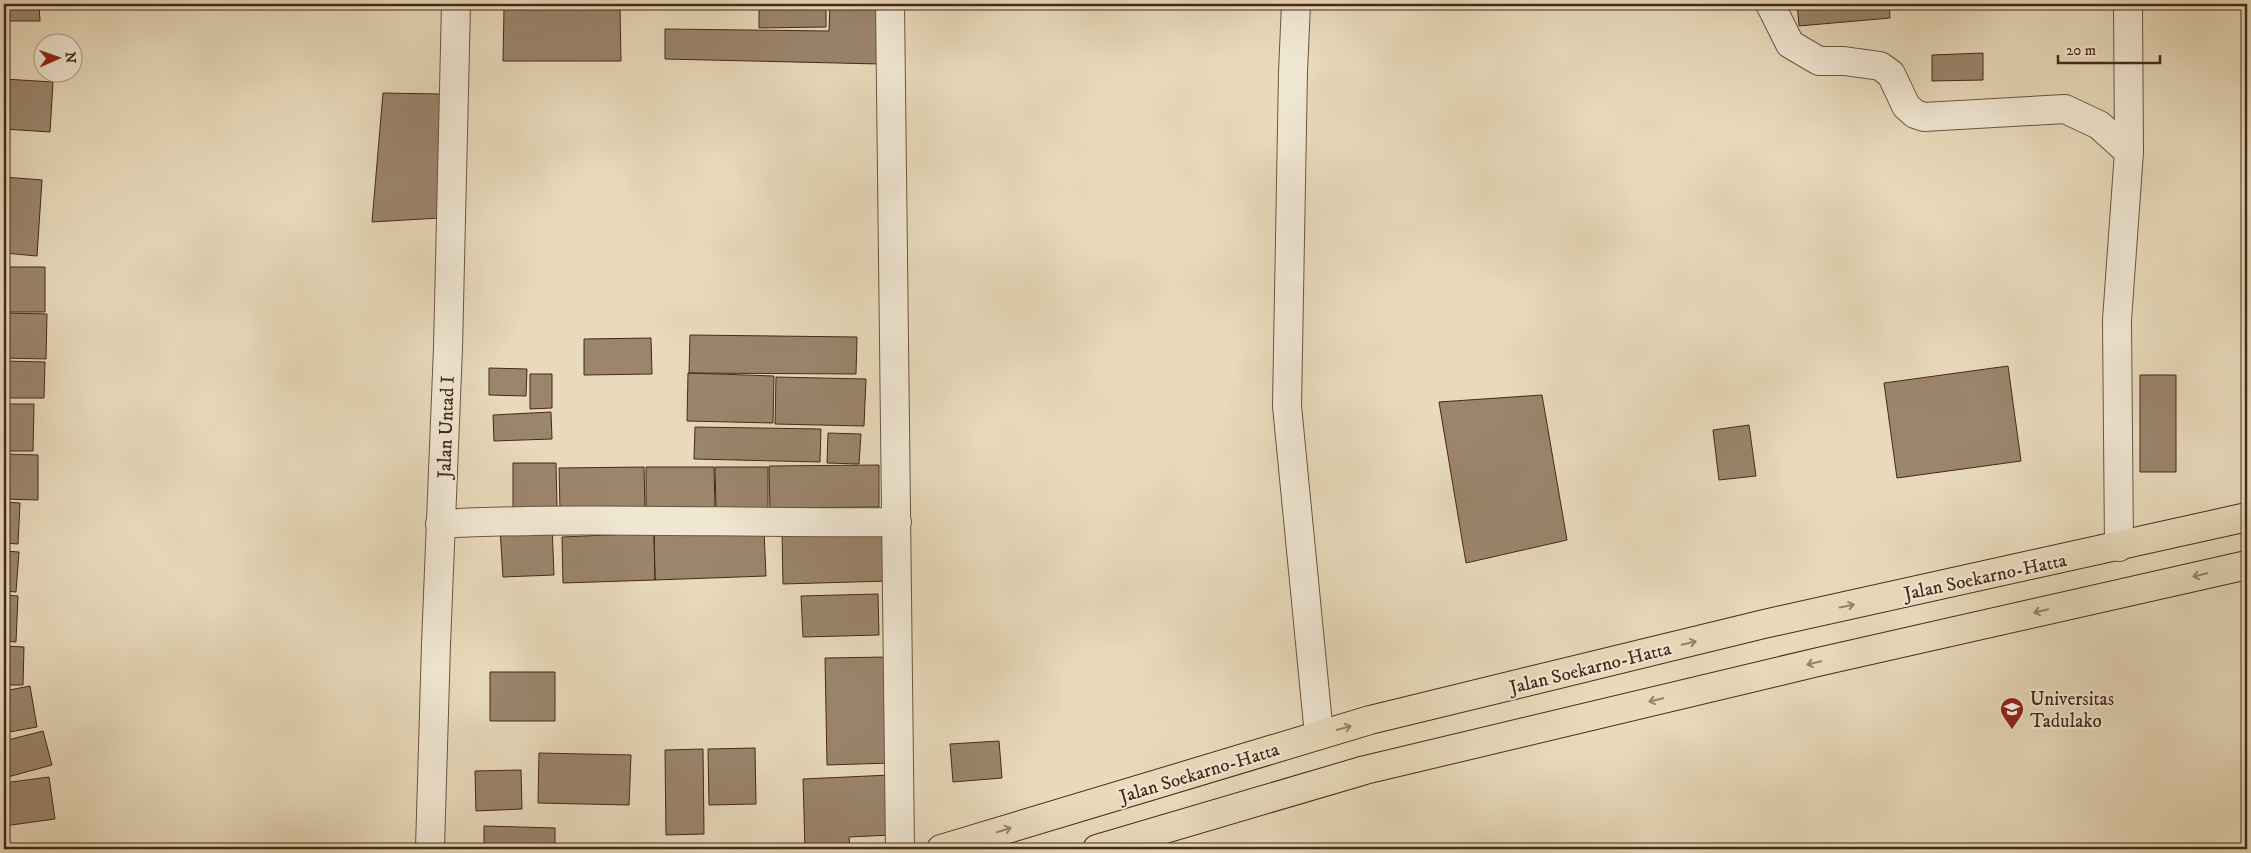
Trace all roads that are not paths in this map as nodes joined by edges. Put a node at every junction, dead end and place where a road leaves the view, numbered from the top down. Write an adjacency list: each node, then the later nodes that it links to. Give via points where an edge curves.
1 (456, 4): 9 (street, Jalan Untad I, via 448,348)
2 (890, 4): 8 (street)
3 (1296, 4): 12 (street, via 1287,406)
4 (1770, 4): 6 (street, via 1790,44 1819,61 1844,60 1886,69 1906,106 1915,114 1941,116 2065,109 2099,125)
5 (2128, 4): 6 (street)
6 (2129, 152): 10 (street, via 2117,320)
7 (2247, 517): 10 (main road, Jalan Soekarno-Hatta)
8 (897, 522): 9 (street, via 507,520); 14 (street)
9 (440, 524): 13 (street, Jalan Untad I)
10 (2119, 547): 12 (main road, Jalan Soekarno-Hatta, one-way to 10, via 1764,624)
11 (2247, 565): 16 (main road, one-way to 16, via 1827,660 1365,770)
12 (1318, 735): 15 (main road, Jalan Soekarno-Hatta, one-way to 12)
13 (430, 849)
14 (900, 849)
15 (941, 849)
16 (1097, 849)

